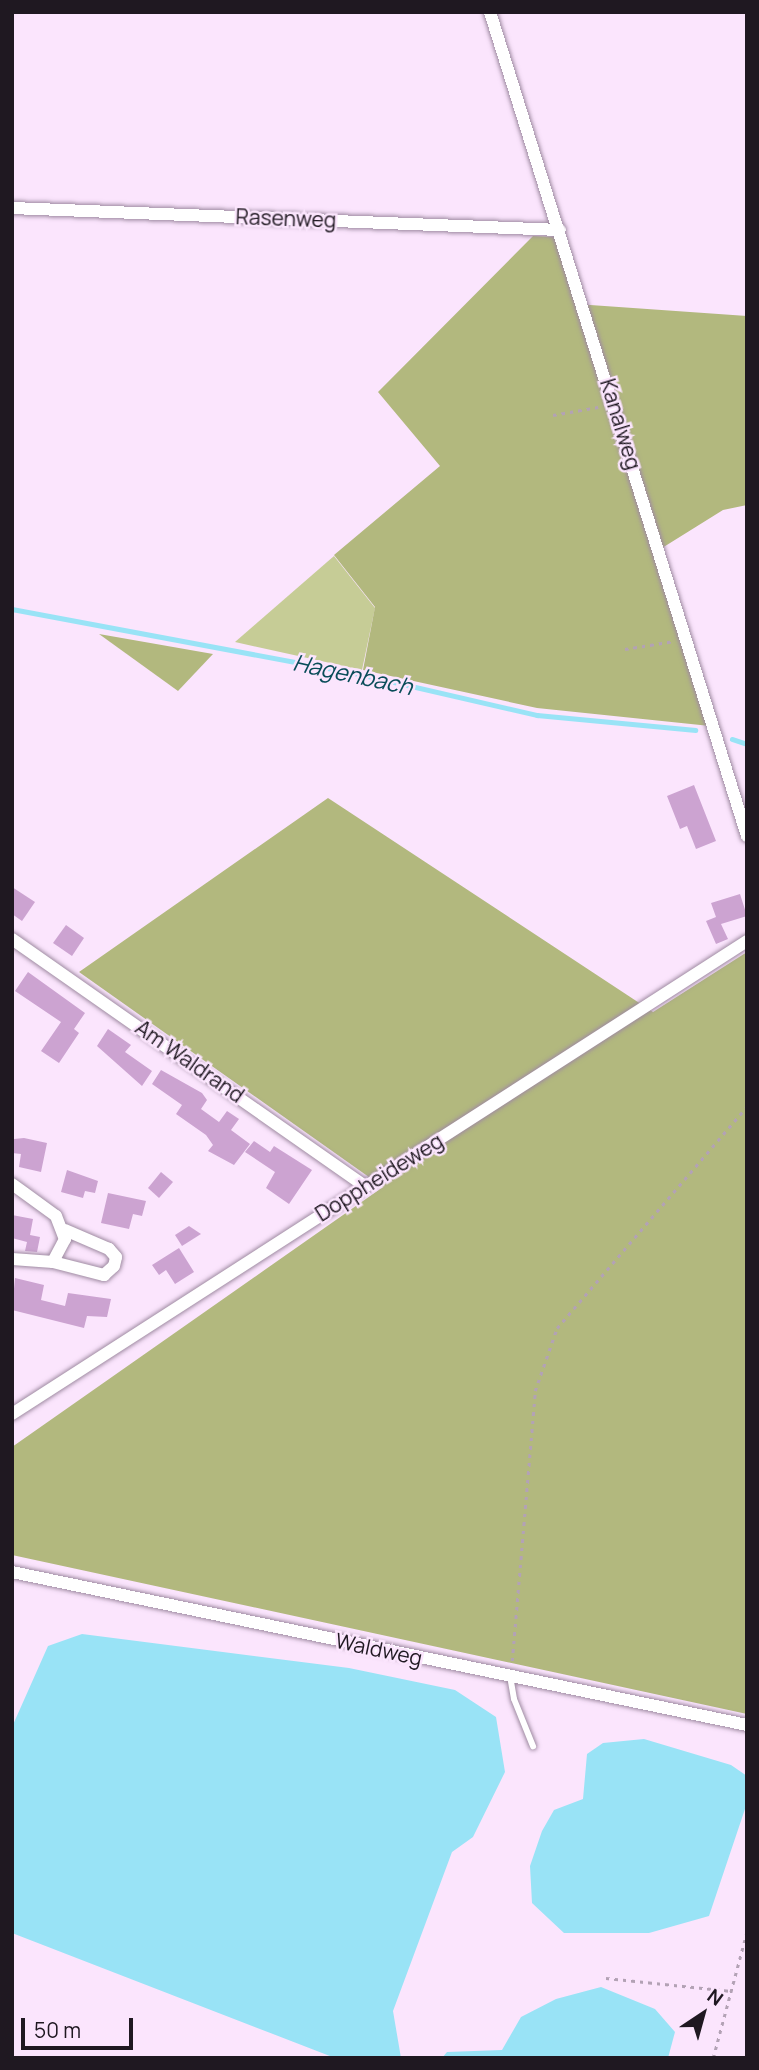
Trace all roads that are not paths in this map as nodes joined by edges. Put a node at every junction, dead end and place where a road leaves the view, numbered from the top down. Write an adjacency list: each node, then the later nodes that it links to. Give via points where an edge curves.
1 (490, 12): 3 (street, Kanalweg)
2 (12, 208): 3 (street, Rasenweg)
3 (560, 230): 4 (street, Kanalweg)
4 (747, 836)
5 (12, 939): 8 (street, Am Waldrand)
6 (747, 941): 8 (street, Doppheideweg)
7 (12, 1184): 9 (street, via 57,1216)
8 (365, 1186): 12 (street, Doppheideweg)
9 (65, 1230): 11 (street, via 64,1248); 11 (street, via 110,1249 116,1257 114,1266 104,1275)
10 (12, 1259): 11 (street)
11 (53, 1262)
12 (12, 1414)
13 (12, 1572): 14 (street, Waldweg)
14 (510, 1676): 15 (street, Waldweg); 16 (lane)
15 (747, 1725)
16 (533, 1746)

